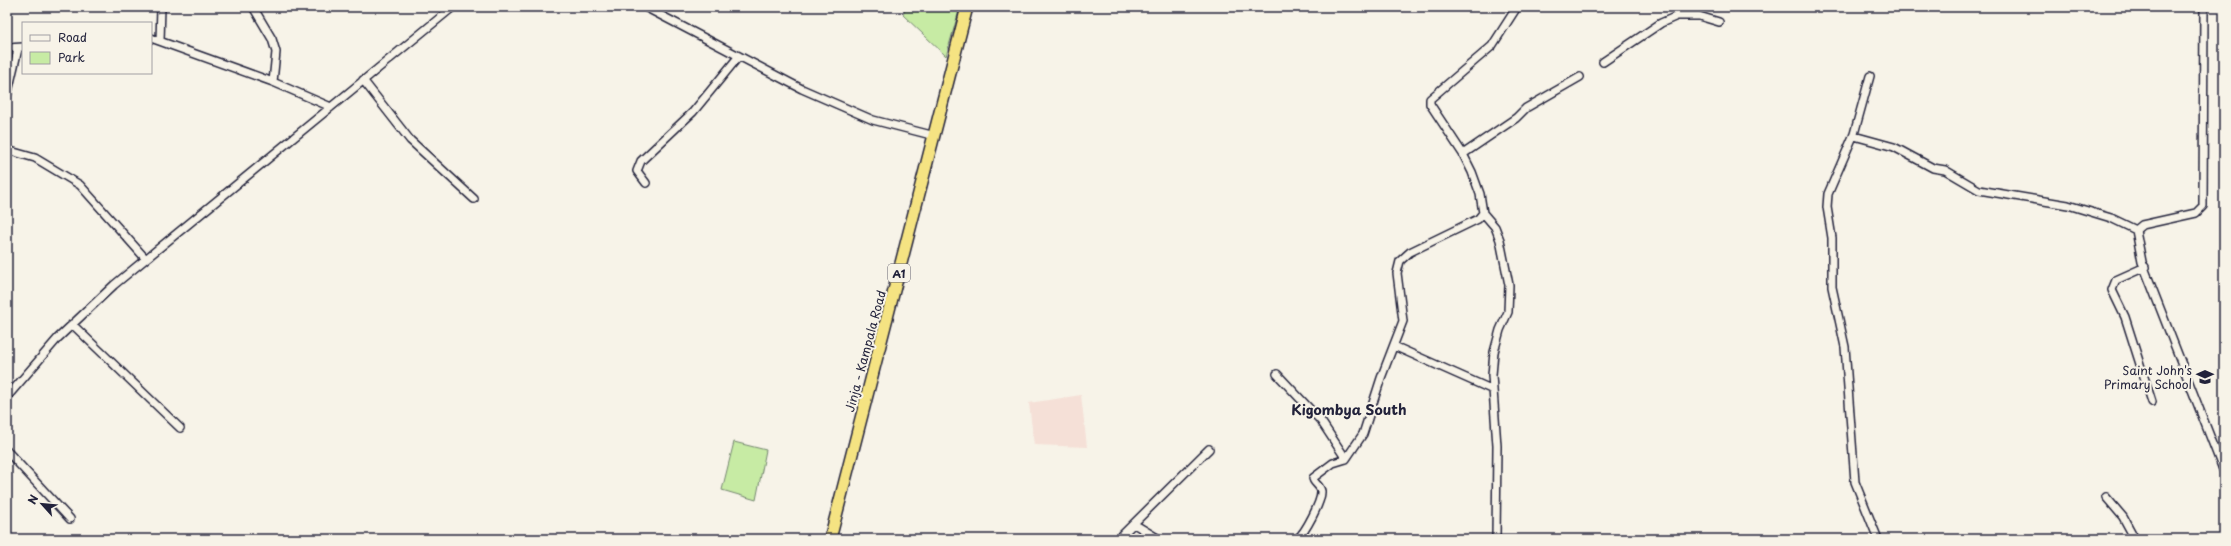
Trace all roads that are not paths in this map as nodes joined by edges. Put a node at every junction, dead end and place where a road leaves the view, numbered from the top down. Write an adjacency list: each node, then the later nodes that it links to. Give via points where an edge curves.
1 (161, 7): 10 (street)
2 (253, 7): 18 (street, via 276,52)
3 (453, 7): 17 (street)
4 (967, 7): 21 (highway, Jinja - Kampala Road / A1)
5 (1517, 7): 24 (street, via 1492,46 1430,98 1430,104)
6 (2204, 7): 28 (street, via 2203,206 2196,213 2142,225)
7 (648, 8): 13 (street)
8 (1719, 22): 14 (street, via 1699,16 1677,16 1661,23)
9 (152, 38): 10 (street)
10 (160, 40): 18 (street)
11 (7, 48): 12 (street)
12 (20, 48): 19 (street)
13 (738, 56): 21 (street, via 802,89 873,120); 25 (street, via 693,112 641,161 637,171)
14 (1603, 62)
15 (1870, 76): 22 (street)
16 (1580, 78): 24 (street, via 1526,108 1516,118)
17 (363, 80): 20 (street); 26 (street, via 410,140)
18 (273, 82): 20 (street)
19 (7, 96)
20 (331, 107): 29 (street)
21 (935, 136): 45 (highway, Jinja - Kampala Road / A1)
22 (1854, 136): 28 (street, via 1894,147 1933,168 1945,170 1979,190 2068,205 2111,218); 50 (street, via 1828,194 1827,207 1832,238 1832,287 1845,347 1855,482)
23 (7, 150): 29 (street, via 35,158 80,185)
24 (1463, 154): 27 (street, via 1480,194)
25 (646, 183)
26 (474, 199)
27 (1483, 213): 32 (street, via 1478,219 1410,252 1400,262 1397,273 1403,321); 34 (street, via 1495,227 1504,251 1510,300 1494,352)
28 (2136, 230): 30 (street)
29 (145, 258): 31 (street)
30 (2145, 267): 36 (street, via 2116,280 2112,290 2125,317); 41 (street)
31 (72, 324): 35 (street); 37 (street)
32 (1394, 346): 34 (street); 40 (street, via 1363,434)
33 (1278, 374): 40 (street, via 1321,421)
34 (1493, 390): 49 (street, via 1497,446)
35 (7, 397)
36 (2152, 402)
37 (180, 428)
38 (1209, 449): 44 (street)
39 (7, 451): 43 (street)
40 (1346, 459): 48 (street, via 1333,463 1313,478 1320,488 1320,495 1306,530)
41 (2224, 472)
42 (2106, 497): 51 (street, via 2123,517)
43 (70, 519)
44 (1134, 524): 46 (street); 47 (street)
45 (830, 539)
46 (1118, 539)
47 (1159, 539)
48 (1297, 539)
49 (1496, 539)
50 (1878, 539)
51 (2135, 539)

